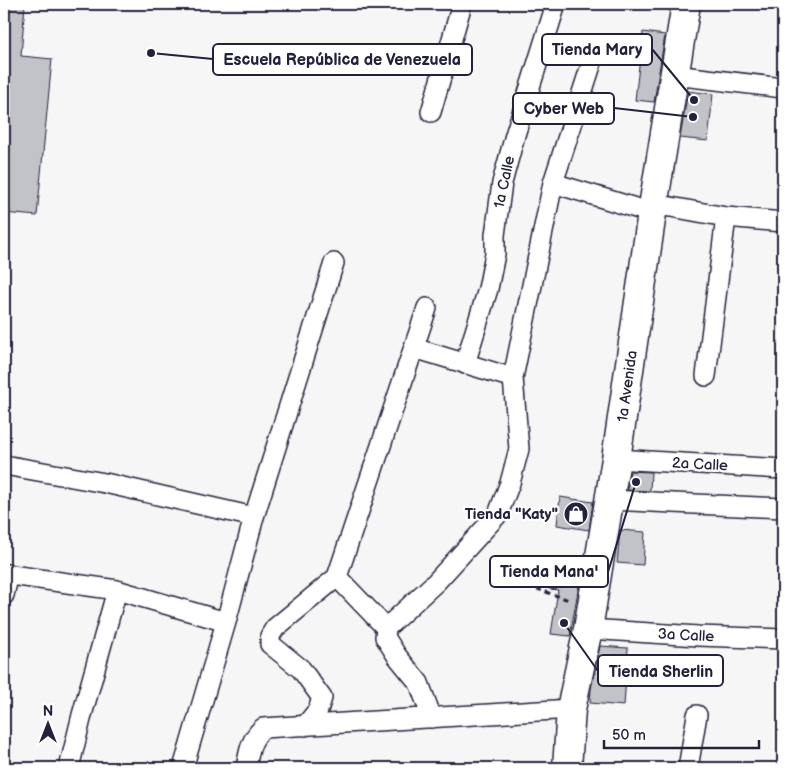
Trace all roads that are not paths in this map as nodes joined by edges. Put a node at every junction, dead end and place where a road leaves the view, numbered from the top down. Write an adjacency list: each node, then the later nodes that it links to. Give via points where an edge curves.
1 (462, 4): 7 (street)
2 (556, 4): 15 (street, 1a Calle, via 502,184 488,289)
3 (686, 4): 5 (street, 1a Avenida)
4 (593, 59): 8 (street)
5 (674, 75): 6 (street); 9 (street, 1a Avenida)
6 (783, 88)
7 (431, 112)
8 (553, 184): 9 (street); 17 (street)
9 (653, 209): 10 (street, via 672,207); 18 (street, 1a Avenida)
10 (726, 217): 11 (street); 16 (street)
11 (783, 222)
12 (334, 264): 23 (street)
13 (427, 308): 14 (street)
14 (414, 348): 15 (street); 25 (street)
15 (465, 364): 17 (street)
16 (706, 376)
17 (513, 378): 30 (street, via 518,448 498,514 436,582)
18 (616, 459): 20 (street, 2a Calle); 21 (street, 1a Avenida)
19 (10, 466): 23 (street, via 105,483)
20 (783, 469)
21 (609, 500): 22 (street); 28 (street, 1a Avenida)
22 (783, 508)
23 (254, 517): 29 (street)
24 (6, 574): 26 (street); 27 (street)
25 (337, 578): 30 (street); 35 (street, via 275,628 270,636 270,644 301,670 322,698 318,710)
26 (117, 590): 29 (street); 36 (street)
27 (4, 595)
28 (590, 618): 31 (street, 3a Calle, via 698,636); 32 (street, 1a Avenida)
29 (226, 622): 37 (street)
30 (386, 628): 34 (street, via 385,637 419,683)
31 (783, 639)
32 (570, 710): 34 (street); 39 (street, 1a Avenida)
33 (697, 715): 40 (street)
34 (432, 718): 35 (street)
35 (305, 726): 38 (street, via 263,728 251,746)
36 (69, 768)
37 (183, 768)
38 (246, 768)
39 (567, 768)
40 (688, 768)

